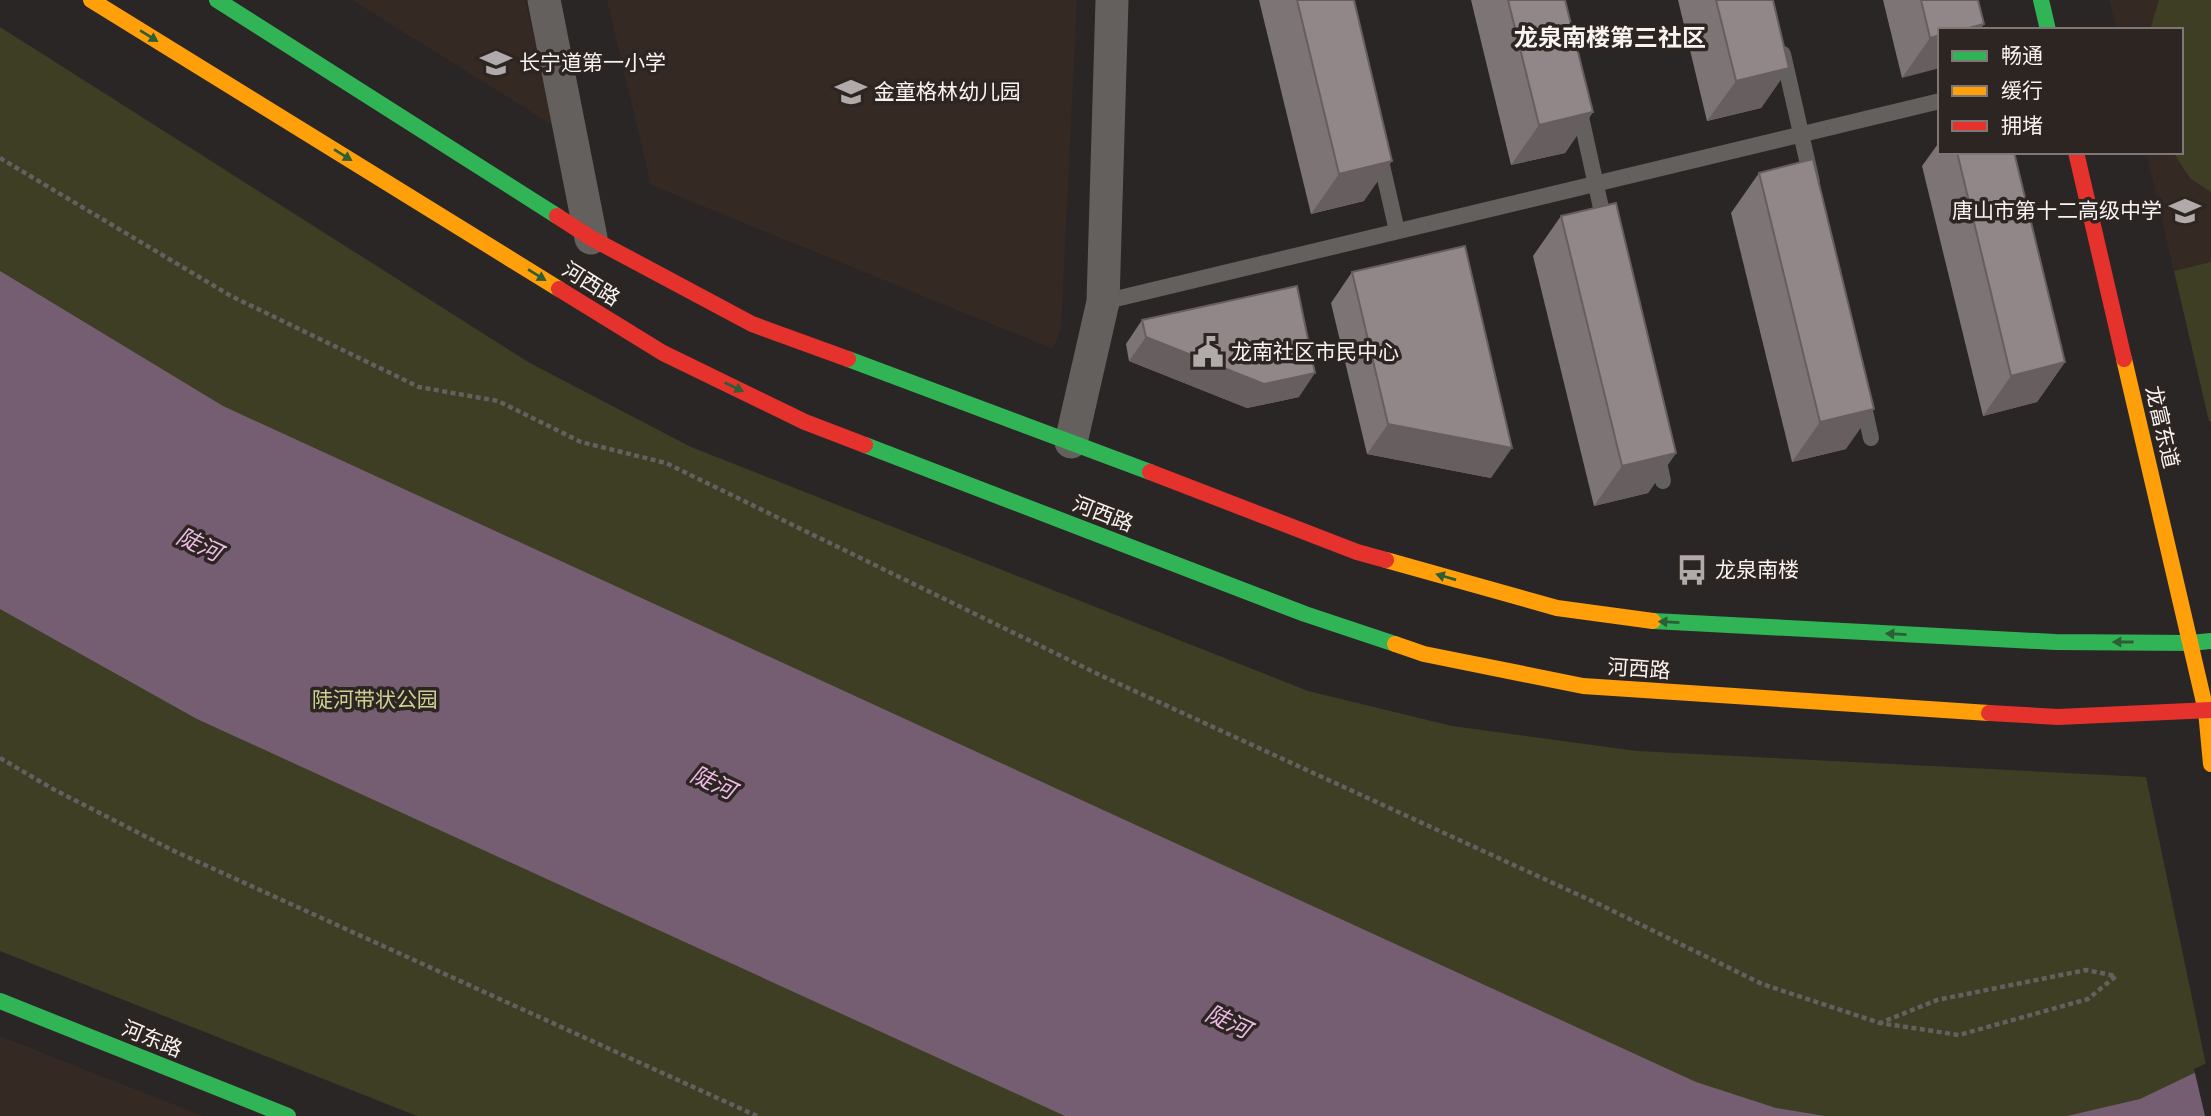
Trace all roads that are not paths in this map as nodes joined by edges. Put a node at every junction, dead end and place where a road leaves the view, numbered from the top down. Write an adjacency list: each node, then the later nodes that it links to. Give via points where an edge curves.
1 (91, 0): 27 (main road, 河西路, one-way to 27, via 663,353 805,422 1305,614 1411,650 1583,686 2058,717)
2 (217, 0): 17 (main road, 河西路)
3 (544, 0): 17 (street)
4 (1112, 0): 18 (street)
5 (2041, 0): 6 (main road)
6 (2048, 28)
7 (1780, 40): 10 (lane)
8 (1575, 92): 13 (lane)
9 (1938, 101): 10 (lane)
10 (1801, 134): 13 (lane); 14 (lane)
11 (1375, 136): 15 (lane)
12 (2076, 154): 26 (main road, 龙富东道)
13 (1595, 183): 15 (lane); 16 (lane)
14 (1816, 200)
15 (1397, 231): 18 (lane)
16 (1608, 237)
17 (591, 238): 22 (main road, 河西路, via 752,324)
18 (1103, 302): 22 (street)
19 (1859, 385): 20 (lane)
20 (1871, 438)
21 (1654, 440): 23 (lane)
22 (1071, 442): 26 (main road, 河西路, one-way to 22, via 2055,642 1649,621 1557,608 1357,552)
23 (1663, 481)
24 (2211, 626): 26 (main road)
25 (2211, 641): 26 (main road, 河西路)
26 (2191, 643): 27 (main road, 龙富东道)
27 (2209, 715): 28 (main road, 龙富东道)
28 (2211, 764)
29 (0, 1001): 30 (main road, 河东路)
30 (288, 1116)

